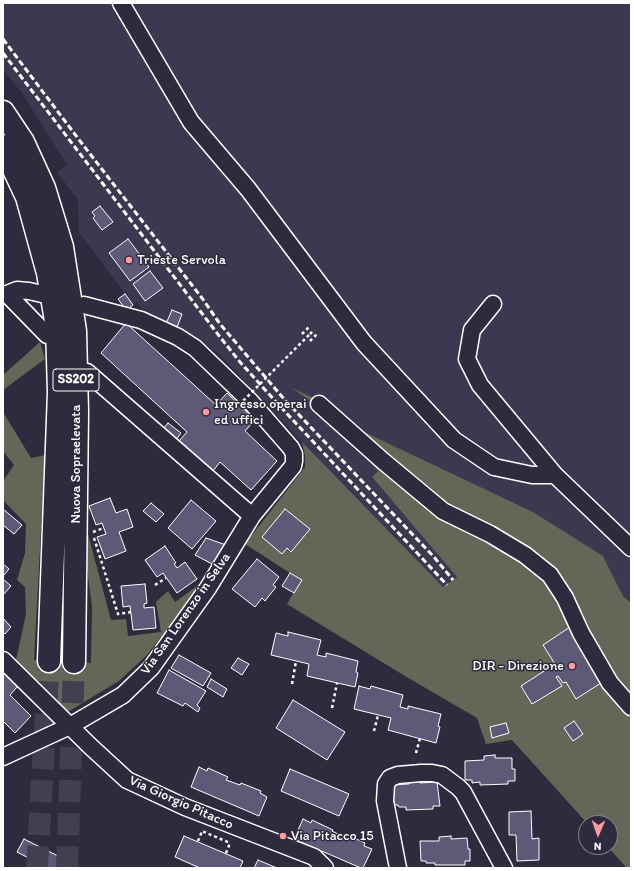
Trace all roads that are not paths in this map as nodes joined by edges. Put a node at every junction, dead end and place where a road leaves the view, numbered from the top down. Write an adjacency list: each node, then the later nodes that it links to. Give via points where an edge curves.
1 (121, 3): 11 (street, via 191,122 248,189 364,343 454,440 494,467 531,475)
2 (3, 112): 16 (highway, Nuova Sopraelevata / SS202, via 23,142 44,188 62,247 75,332 77,412)
3 (3, 146): 15 (highway, Nuova Sopraelevata / SS202, via 27,197 48,273 57,327 59,392)
4 (42, 294): 5 (street, via 17,290)
5 (5, 295): 8 (street)
6 (493, 304): 11 (street, via 472,330 467,359 480,385)
7 (84, 305): 12 (street, Via San Lorenzo in Selva, via 141,320 195,348 250,401 291,448 294,454 293,466)
8 (47, 335)
9 (87, 372): 12 (street)
10 (319, 404): 17 (street, via 443,511 519,551 550,575 610,683)
11 (555, 475): 13 (street)
12 (252, 516): 18 (street, Via San Lorenzo in Selva, via 208,588 151,668 123,695)
13 (631, 548)
14 (3, 660): 18 (street, Via Giorgio Pitacco)
15 (49, 661)
16 (74, 662)
17 (631, 707)
18 (70, 726): 19 (street, Via San Lorenzo in Selva); 20 (street, Via Giorgio Pitacco, via 127,780 185,807 314,857)
19 (3, 758)
20 (326, 868)
21 (398, 868): 22 (street, via 384,801 386,784 390,778 398,775 432,773 442,775 463,792)
22 (504, 868)

